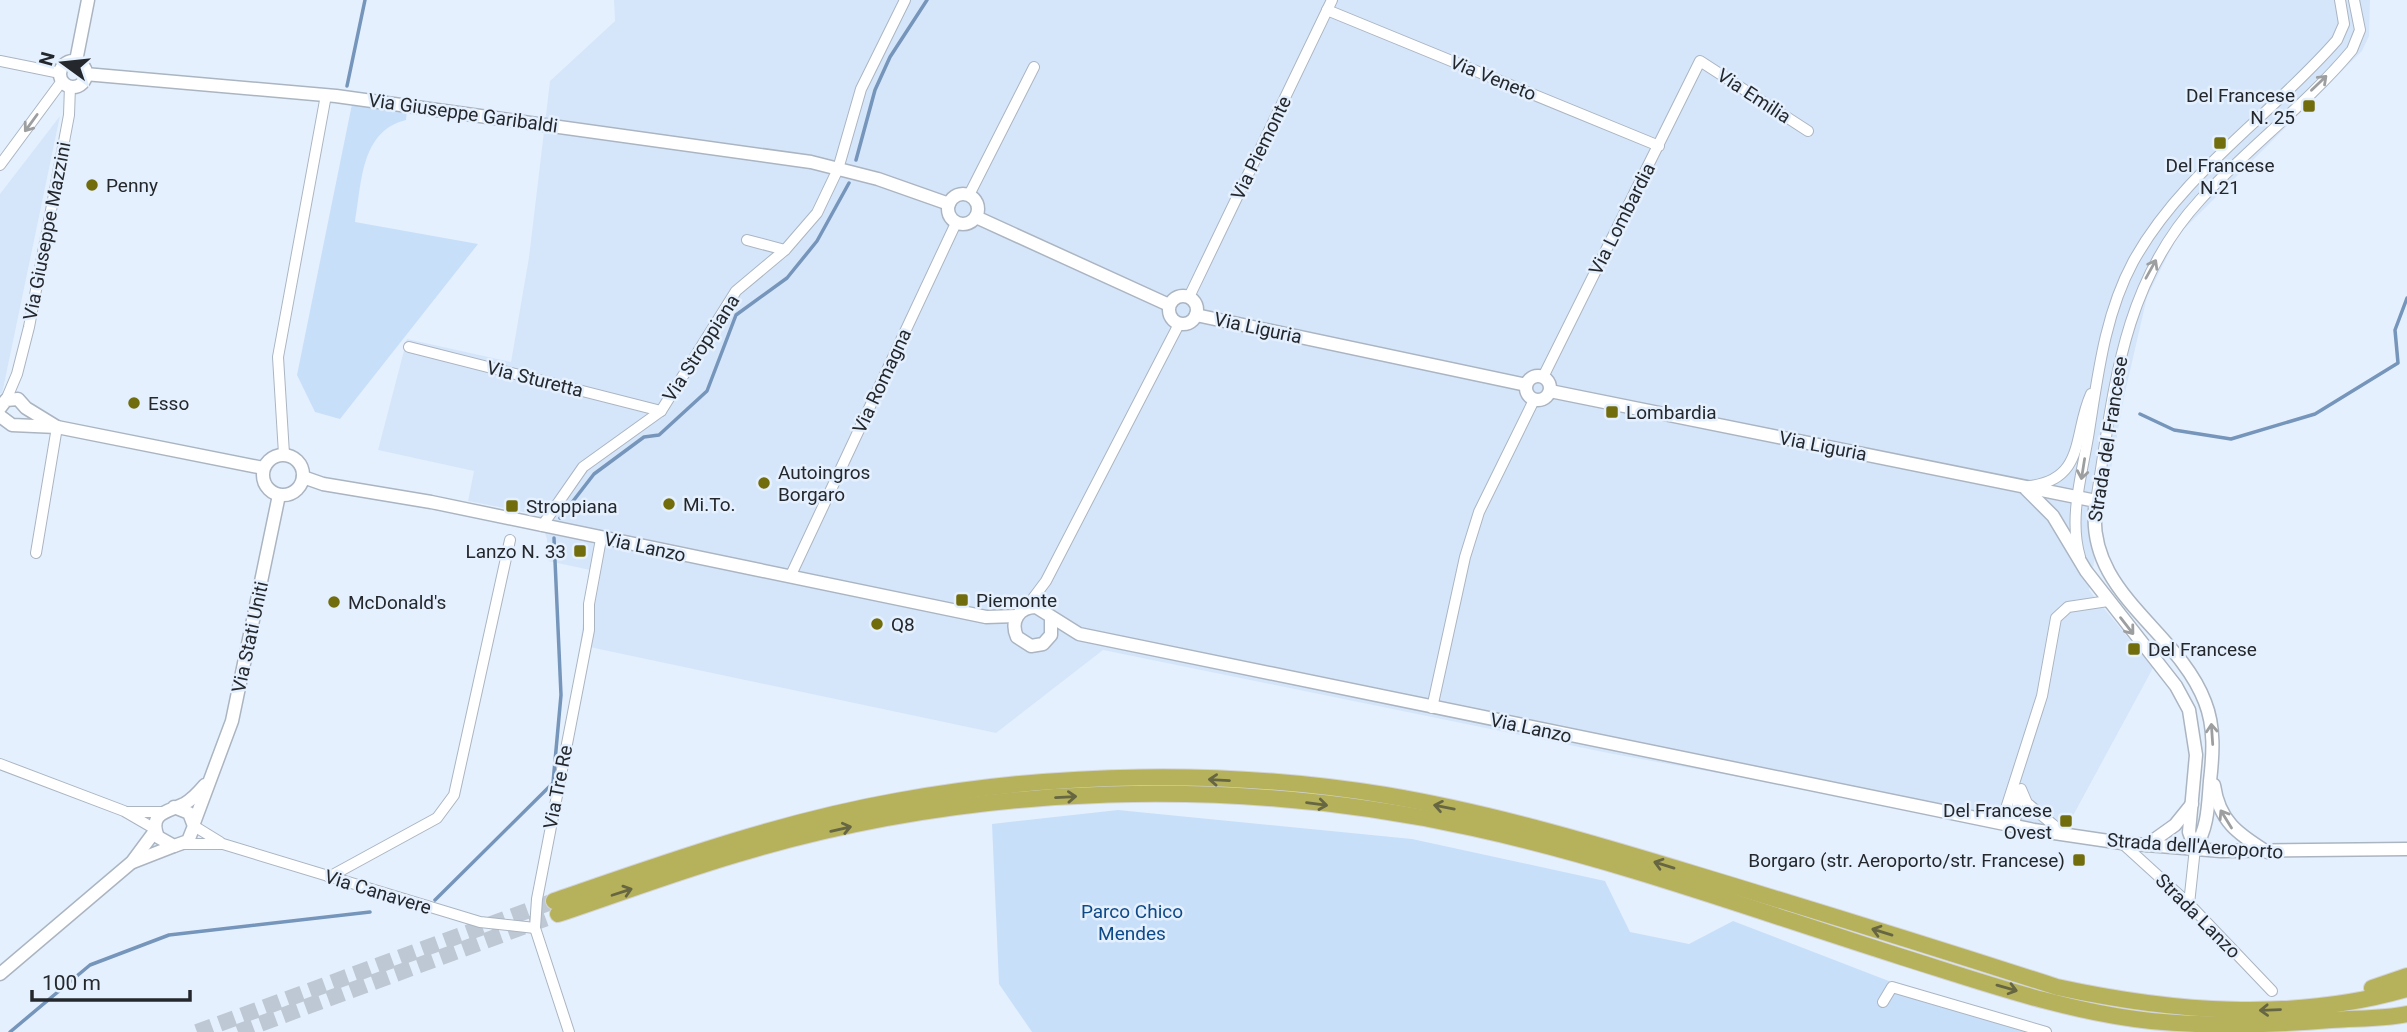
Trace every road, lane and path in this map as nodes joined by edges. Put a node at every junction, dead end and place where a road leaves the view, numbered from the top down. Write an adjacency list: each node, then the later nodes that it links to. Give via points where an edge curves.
1 (88, 0): 8 (street)
2 (905, 0): 19 (street, Via Stroppiana, via 861,89)
3 (1332, 0): 6 (street, Via Piemonte)
4 (2340, 0): 13 (street, Strada del Francese, via 2344,24 2337,40)
5 (2354, 0): 15 (street, Strada del Francese, one-way to 5, via 2352,50 2360,30)
6 (1327, 10): 17 (street, Via Veneto); 29 (street, Via Piemonte)
7 (0, 61): 12 (street)
8 (76, 61): 11 (street); 12 (street, via 63,65)
9 (1700, 61): 16 (street, Via Emilia); 17 (street, Via Lombardia)
10 (1034, 67): 20 (street)
11 (85, 74): 12 (street, via 79,85); 14 (street, Via Giuseppe Garibaldi)
12 (64, 80): 18 (street, one-way to 18); 35 (street, Via Giuseppe Mazzini, via 69,115)
13 (2283, 94): 15 (street); 22 (street, Strada del Francese)
14 (331, 95): 19 (street, Via Giuseppe Garibaldi); 45 (street, via 278,357)
15 (2295, 107): 25 (street, Strada del Francese)
16 (1808, 131)
17 (1658, 146): 36 (street, Via Lombardia)
18 (0, 165)
19 (838, 169): 21 (street); 27 (street, Via Stroppiana, via 817,214)
20 (969, 195): 21 (street, via 955,195); 23 (street, via 977,202)
21 (949, 204): 24 (street, via 948,212)
22 (2166, 214): 25 (street); 28 (street, Strada del Francese, via 2133,264)
23 (976, 217): 24 (street, via 969,223); 31 (street)
24 (956, 223): 57 (street, Via Romagna)
25 (2180, 224): 30 (street, Strada del Francese, one-way to 25, via 2148,272)
26 (747, 240): 27 (street)
27 (785, 250): 42 (street, Via Stroppiana, via 736,291)
28 (2119, 296): 30 (street); 37 (street, Strada del Francese)
29 (1189, 297): 31 (street, via 1178,296); 32 (street)
30 (2136, 302): 51 (street, Strada del Francese, via 2116,377)
31 (1169, 305): 33 (street, via 1171,318)
32 (1196, 315): 33 (street, via 1191,322); 38 (street, Via Liguria)
33 (1179, 324): 58 (street)
34 (409, 346): 42 (street, Via Sturetta)
35 (18, 374): 41 (street, Via Giuseppe Mazzini); 43 (street, Via Giuseppe Mazzini)
36 (1543, 377): 38 (street, via 1533,377); 39 (street)
37 (2097, 381): 48 (street, via 2084,408 2069,466 2050,481); 50 (street, Strada del Francese, one-way to 50)
38 (1526, 385): 40 (street)
39 (1550, 391): 40 (street, via 1542,400); 48 (street, Via Liguria)
40 (1534, 400): 66 (street, via 1479,512)
41 (23, 405): 43 (street, via 14,398); 43 (street, via 23,420); 44 (street)
42 (661, 411): 52 (street, Via Stroppiana, via 583,467)
43 (3, 412): 44 (street)
44 (57, 427): 46 (street); 55 (street)
45 (284, 454): 46 (street, via 274,456); 47 (street, via 298,462)
46 (263, 468): 49 (street, via 265,485)
47 (303, 477): 49 (street, via 295,491); 52 (street, Via Lanzo)
48 (2023, 487): 50 (street, Via Liguria); 56 (street, via 2053,516)
49 (279, 495): 70 (street, Via Stati Uniti, via 232,721)
50 (2078, 498): 51 (street, Via Liguria); 56 (street, Strada del Francese, via 2076,537)
51 (2096, 501): 68 (street, Strada del Francese, one-way to 51, via 2205,701 2193,678 2101,562 2094,535)
52 (542, 526): 53 (street, Via Lanzo)
53 (601, 538): 57 (street, Via Lanzo); 91 (street, Via Tre Re, via 589,630)
54 (510, 540): 89 (street, via 454,794 437,818)
55 (36, 553)
56 (2086, 571): 59 (street, Strada del Francese)
57 (790, 577): 62 (street, Via Lanzo)
58 (1046, 581): 60 (street); 61 (street)
59 (2108, 601): 69 (street, via 2068,607 2056,618 2042,695); 72 (street, Strada del Francese, one-way to 72, via 2176,686 2189,710 2196,740)
60 (1021, 612): 61 (street, via 1036,607); 62 (street, Via Lanzo); 63 (street)
61 (1049, 615): 64 (street, Via Lanzo); 65 (street, via 1053,629)
62 (986, 617): 63 (street, Via Lanzo)
63 (1015, 631): 65 (street, via 1031,646)
64 (1079, 634): 65 (street, Via Lanzo); 66 (street, Via Lanzo)
65 (1047, 640)
66 (1432, 708): 75 (street, Via Lanzo)
67 (0, 764): 74 (street)
68 (2212, 767): 85 (street, Strada del Francese, via 2205,833); 87 (street, one-way to 68, via 2232,829 2222,816)
69 (2018, 769): 71 (street); 77 (street)
70 (212, 777): 73 (street, Via Stati Uniti, via 195,795); 76 (street, Via Stati Uniti)
71 (2021, 789): 78 (street); 80 (street, via 2036,812)
72 (2192, 803): 84 (street, via 2175,825); 85 (street, Strada del Francese, via 2189,832)
73 (167, 809): 74 (street); 76 (street, via 189,813); 79 (street)
74 (124, 811): 79 (street)
75 (1984, 820): 77 (street, Strada dell'Aeroporto)
76 (194, 824): 82 (street, Via Canavere); 83 (street, via 192,835)
77 (2001, 824): 78 (street, Strada dell'Aeroporto)
78 (2014, 827): 80 (street, Strada dell'Aeroporto)
79 (155, 830): 83 (street, via 162,842); 88 (street)
80 (2069, 836): 81 (street, Strada dell'Aeroporto)
81 (2122, 843): 84 (street, Strada dell'Aeroporto); 90 (street, Strada Lanzo)
82 (223, 844): 83 (street, Via Canavere); 89 (street, Via Canavere)
83 (178, 845): 88 (street)
84 (2147, 845): 85 (street, Strada dell'Aeroporto)
85 (2195, 848): 87 (street, Strada dell'Aeroporto); 90 (street)
86 (2407, 849): 87 (street, Strada dell'Aeroporto)
87 (2267, 852)
88 (132, 862): 92 (street)
89 (329, 877): 91 (street, Via Canavere, via 480,922)
90 (2189, 904): 95 (street, Strada Lanzo)
91 (535, 928): 101 (street, Via Tre Re)
92 (0, 974)
93 (2407, 976): 97 (highway)
94 (2407, 989): 97 (highway)
95 (2272, 991)
96 (1883, 1002): 102 (street, via 1892,987)
97 (2337, 1003): 100 (highway, one-way to 100, via 2234,1010 2117,1000 2057,986 1517,822 1384,795 1278,783 1128,778 1023,784 897,801 744,836 556,907 750,850 899,816 1021,799 1184,793 1281,799 1473,828 1608,863 1941,969 2105,1014 2219,1026)
98 (2407, 1005): 100 (highway)
99 (2407, 1014): 100 (highway)
100 (2334, 1020)
101 (569, 1032)
102 (2046, 1032)

